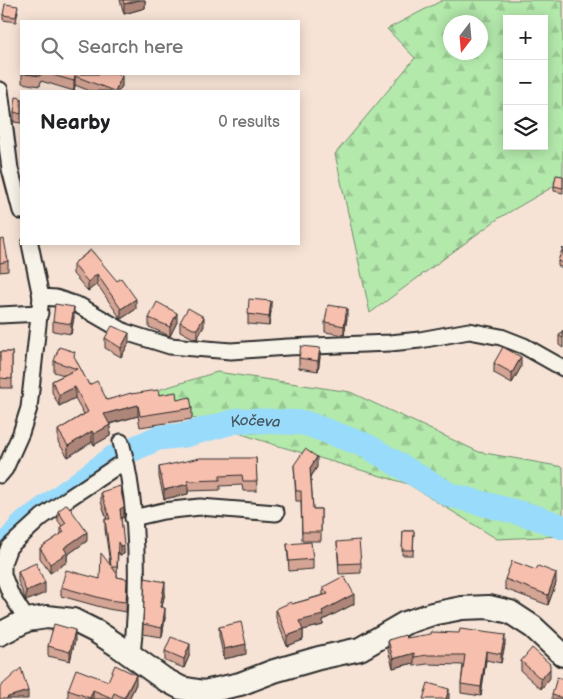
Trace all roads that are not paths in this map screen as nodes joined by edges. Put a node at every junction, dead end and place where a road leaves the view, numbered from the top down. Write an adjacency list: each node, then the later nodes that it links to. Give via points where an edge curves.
1 (0, 90): 2 (street)
2 (5, 170): 3 (street)
3 (20, 208)
4 (30, 245): 5 (street)
5 (41, 296): 6 (street); 8 (street, via 80,306 125,332 170,346 231,351 390,343 469,331 501,337 524,346)
6 (40, 313): 7 (street); 11 (street, via 29,408 21,433)
7 (0, 315)
8 (563, 368)
9 (121, 443): 10 (street)
10 (126, 463): 13 (street); 14 (street, via 42,517 9,548 3,563 3,575)
11 (0, 475)
12 (276, 512): 13 (street, via 200,507)
13 (133, 518): 16 (street, via 137,590)
14 (27, 620): 15 (main road); 16 (main road, via 47,617 73,620)
15 (0, 634)
16 (132, 655): 17 (main road, via 164,679 182,688 204,692 360,649 405,623 432,614 489,607 521,618)
17 (563, 655)

